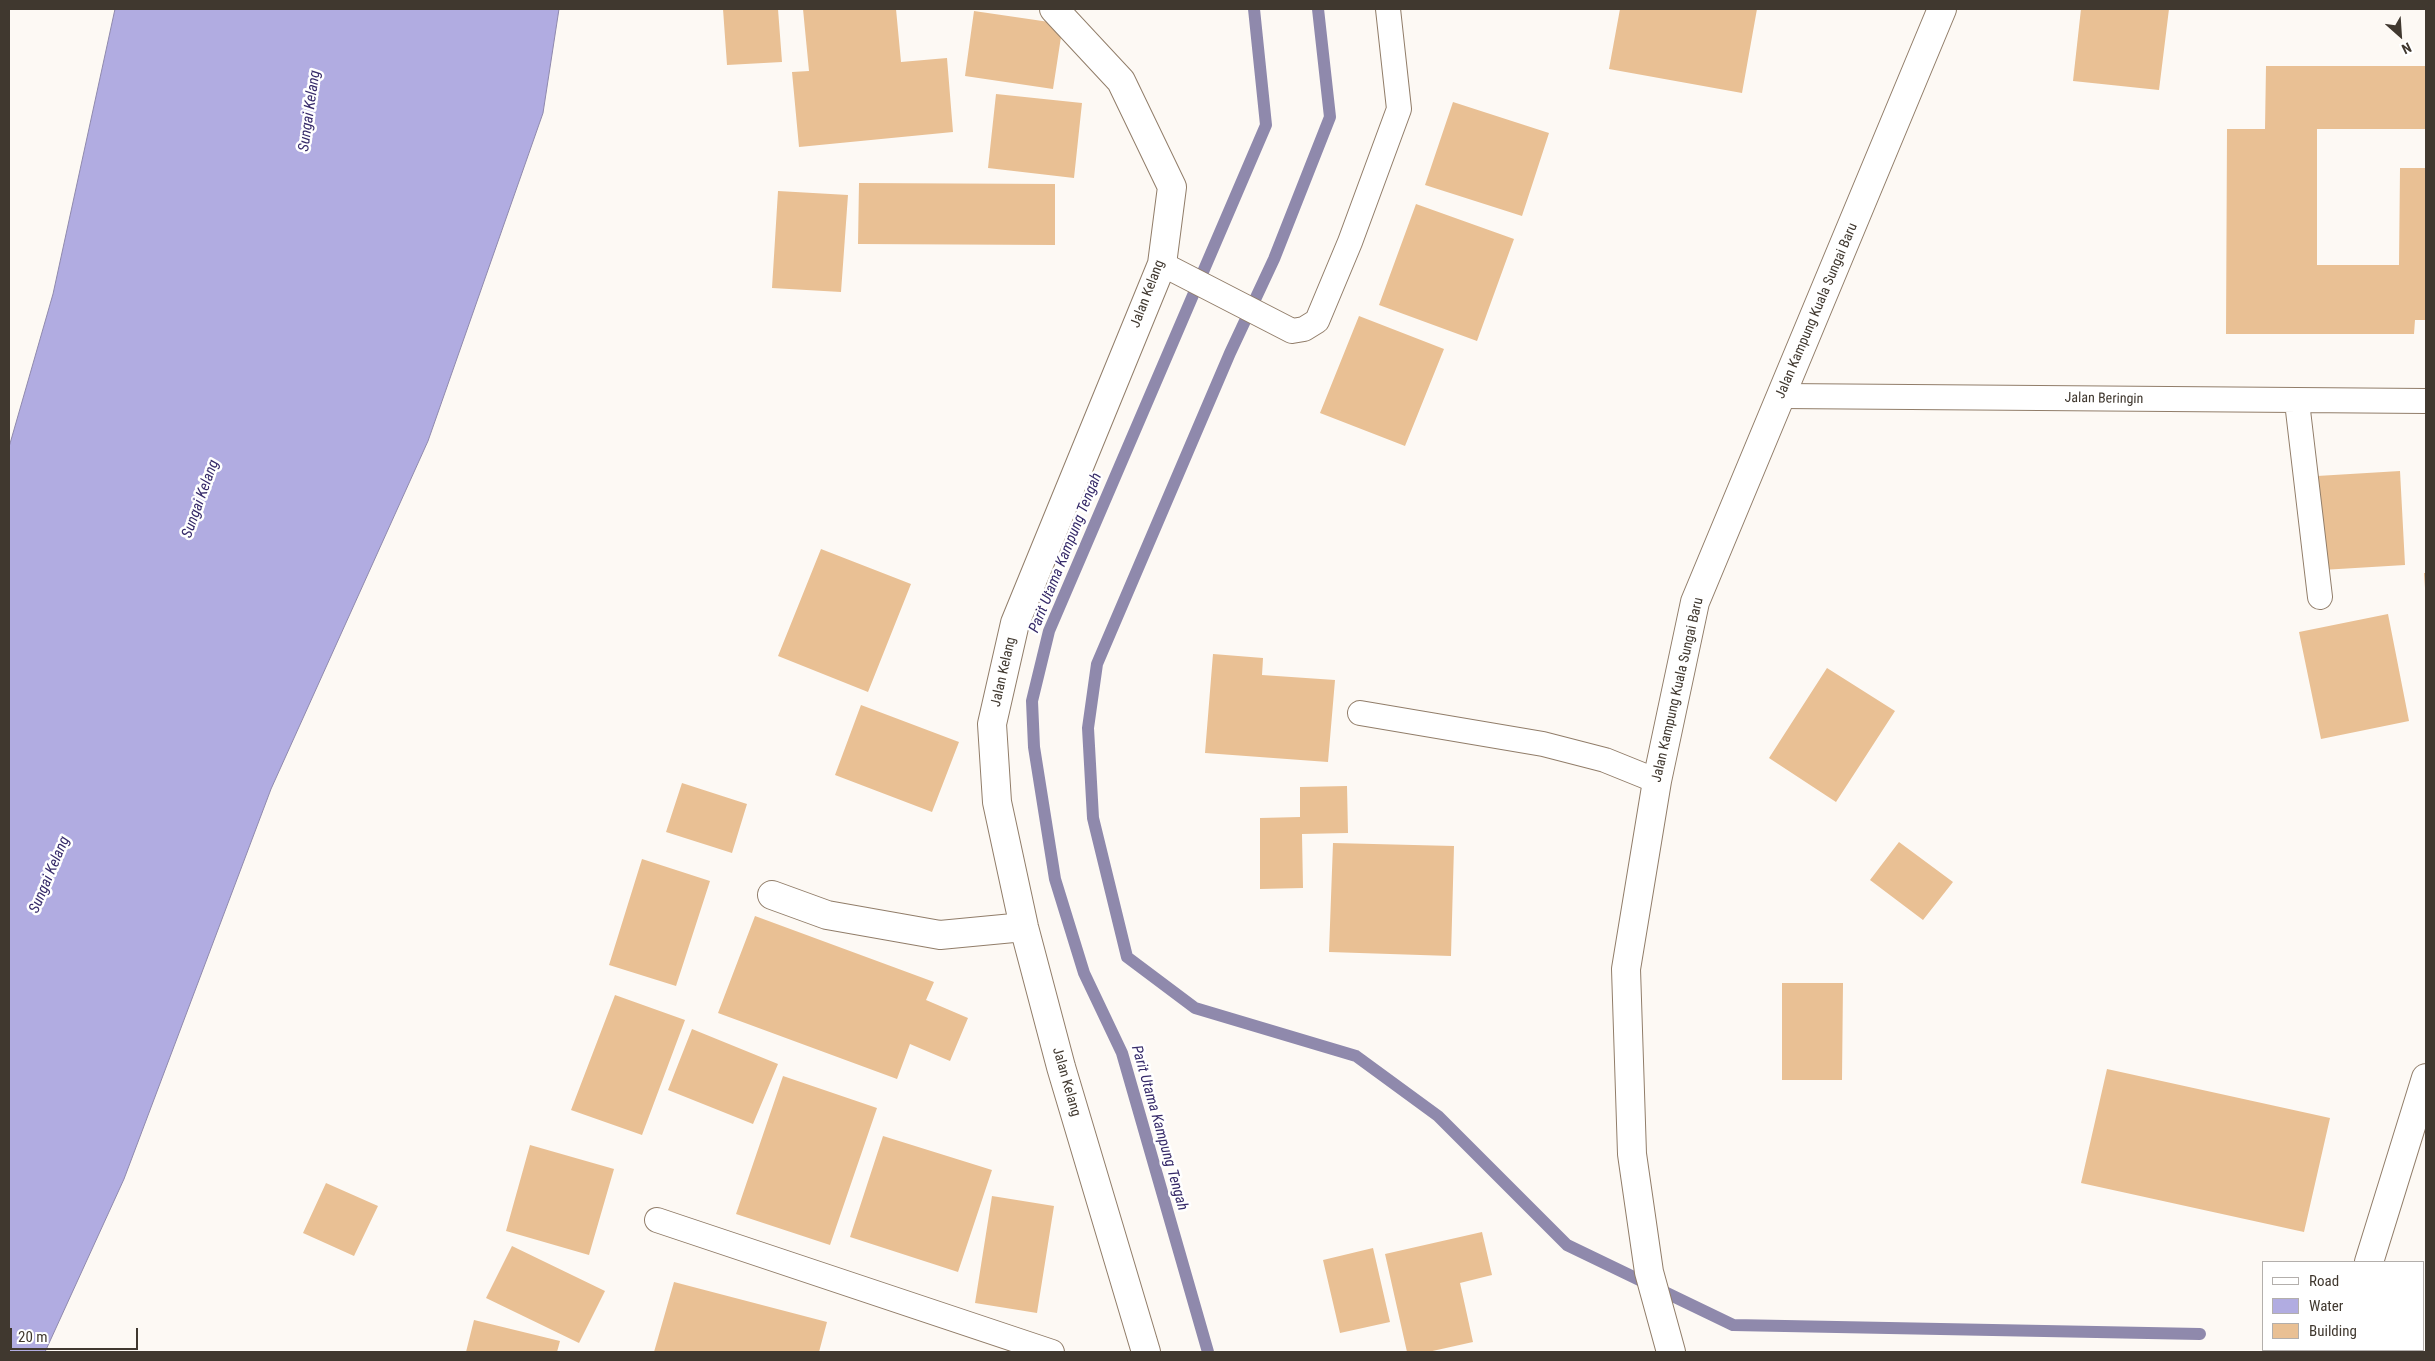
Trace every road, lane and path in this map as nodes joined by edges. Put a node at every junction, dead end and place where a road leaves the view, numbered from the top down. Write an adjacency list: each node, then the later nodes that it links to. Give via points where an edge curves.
1 (1054, 9): 4 (street, Jalan Kelang, via 1121,81 1172,186)
2 (1388, 9): 4 (lane, via 1399,109 1317,321 1304,329 1292,331)
3 (1942, 9): 5 (street, Jalan Kampung Kuala Sungai Baru)
4 (1162, 264): 12 (street, Jalan Kelang, via 1015,623 992,724 996,802)
5 (1782, 396): 7 (lane, Jalan Beringin); 10 (street, Jalan Kampung Kuala Sungai Baru, via 1695,602)
6 (2426, 401): 7 (lane, Jalan Beringin)
7 (2297, 402): 8 (lane)
8 (2320, 597)
9 (1360, 713): 10 (lane, via 1543,744 1605,760)
10 (1657, 782): 18 (street, Jalan Kampung Kuala Sungai Baru, via 1626,969 1632,1154 1649,1272)
11 (772, 895): 12 (street, via 827,915 940,935)
12 (1024, 927): 17 (street, Jalan Kelang, via 1061,1067)
13 (2426, 1078): 15 (street)
14 (657, 1220): 16 (lane)
15 (2368, 1261)
16 (1052, 1352)
17 (1146, 1352)
18 (1671, 1352)

